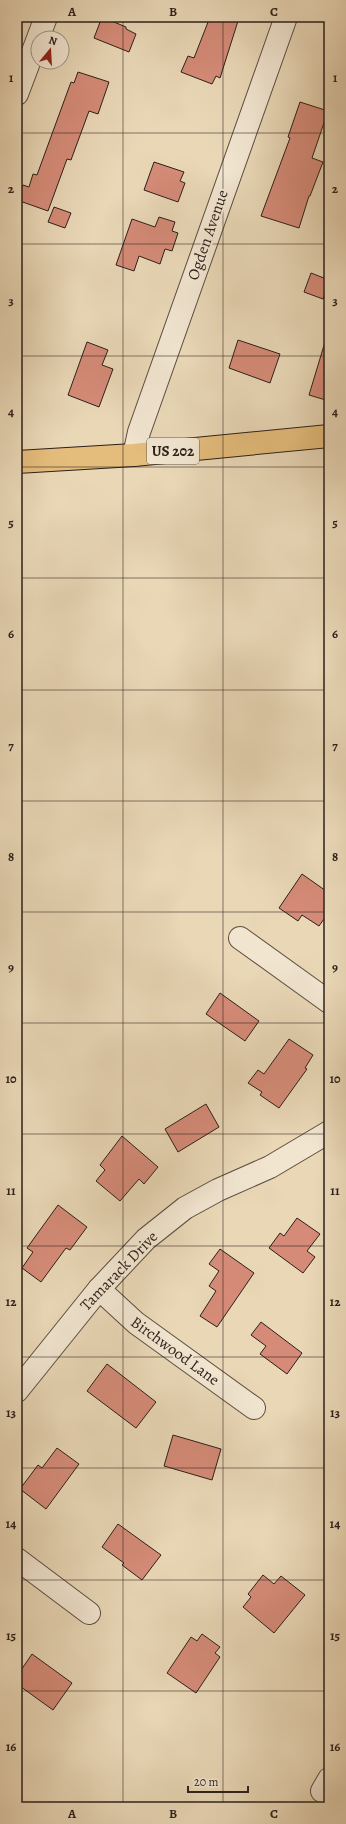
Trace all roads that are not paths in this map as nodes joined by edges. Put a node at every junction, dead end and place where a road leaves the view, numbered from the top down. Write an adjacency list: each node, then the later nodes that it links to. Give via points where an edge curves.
1 (46, 17): 3 (street)
2 (286, 17): 5 (street, Ogden Avenue, via 142,425)
3 (17, 94)
4 (329, 436): 5 (main road, US 202)
5 (134, 455): 6 (main road, US 202)
6 (17, 462)
7 (240, 938): 8 (street)
8 (329, 1002)
9 (329, 1132): 10 (street, Tamarack Drive, via 270,1167 218,1190 186,1208 146,1239)
10 (99, 1289): 11 (street, Tamarack Drive); 12 (street, Birchwood Lane, via 136,1323)
11 (17, 1391)
12 (254, 1408)
13 (17, 1559): 14 (street)
14 (89, 1613)

